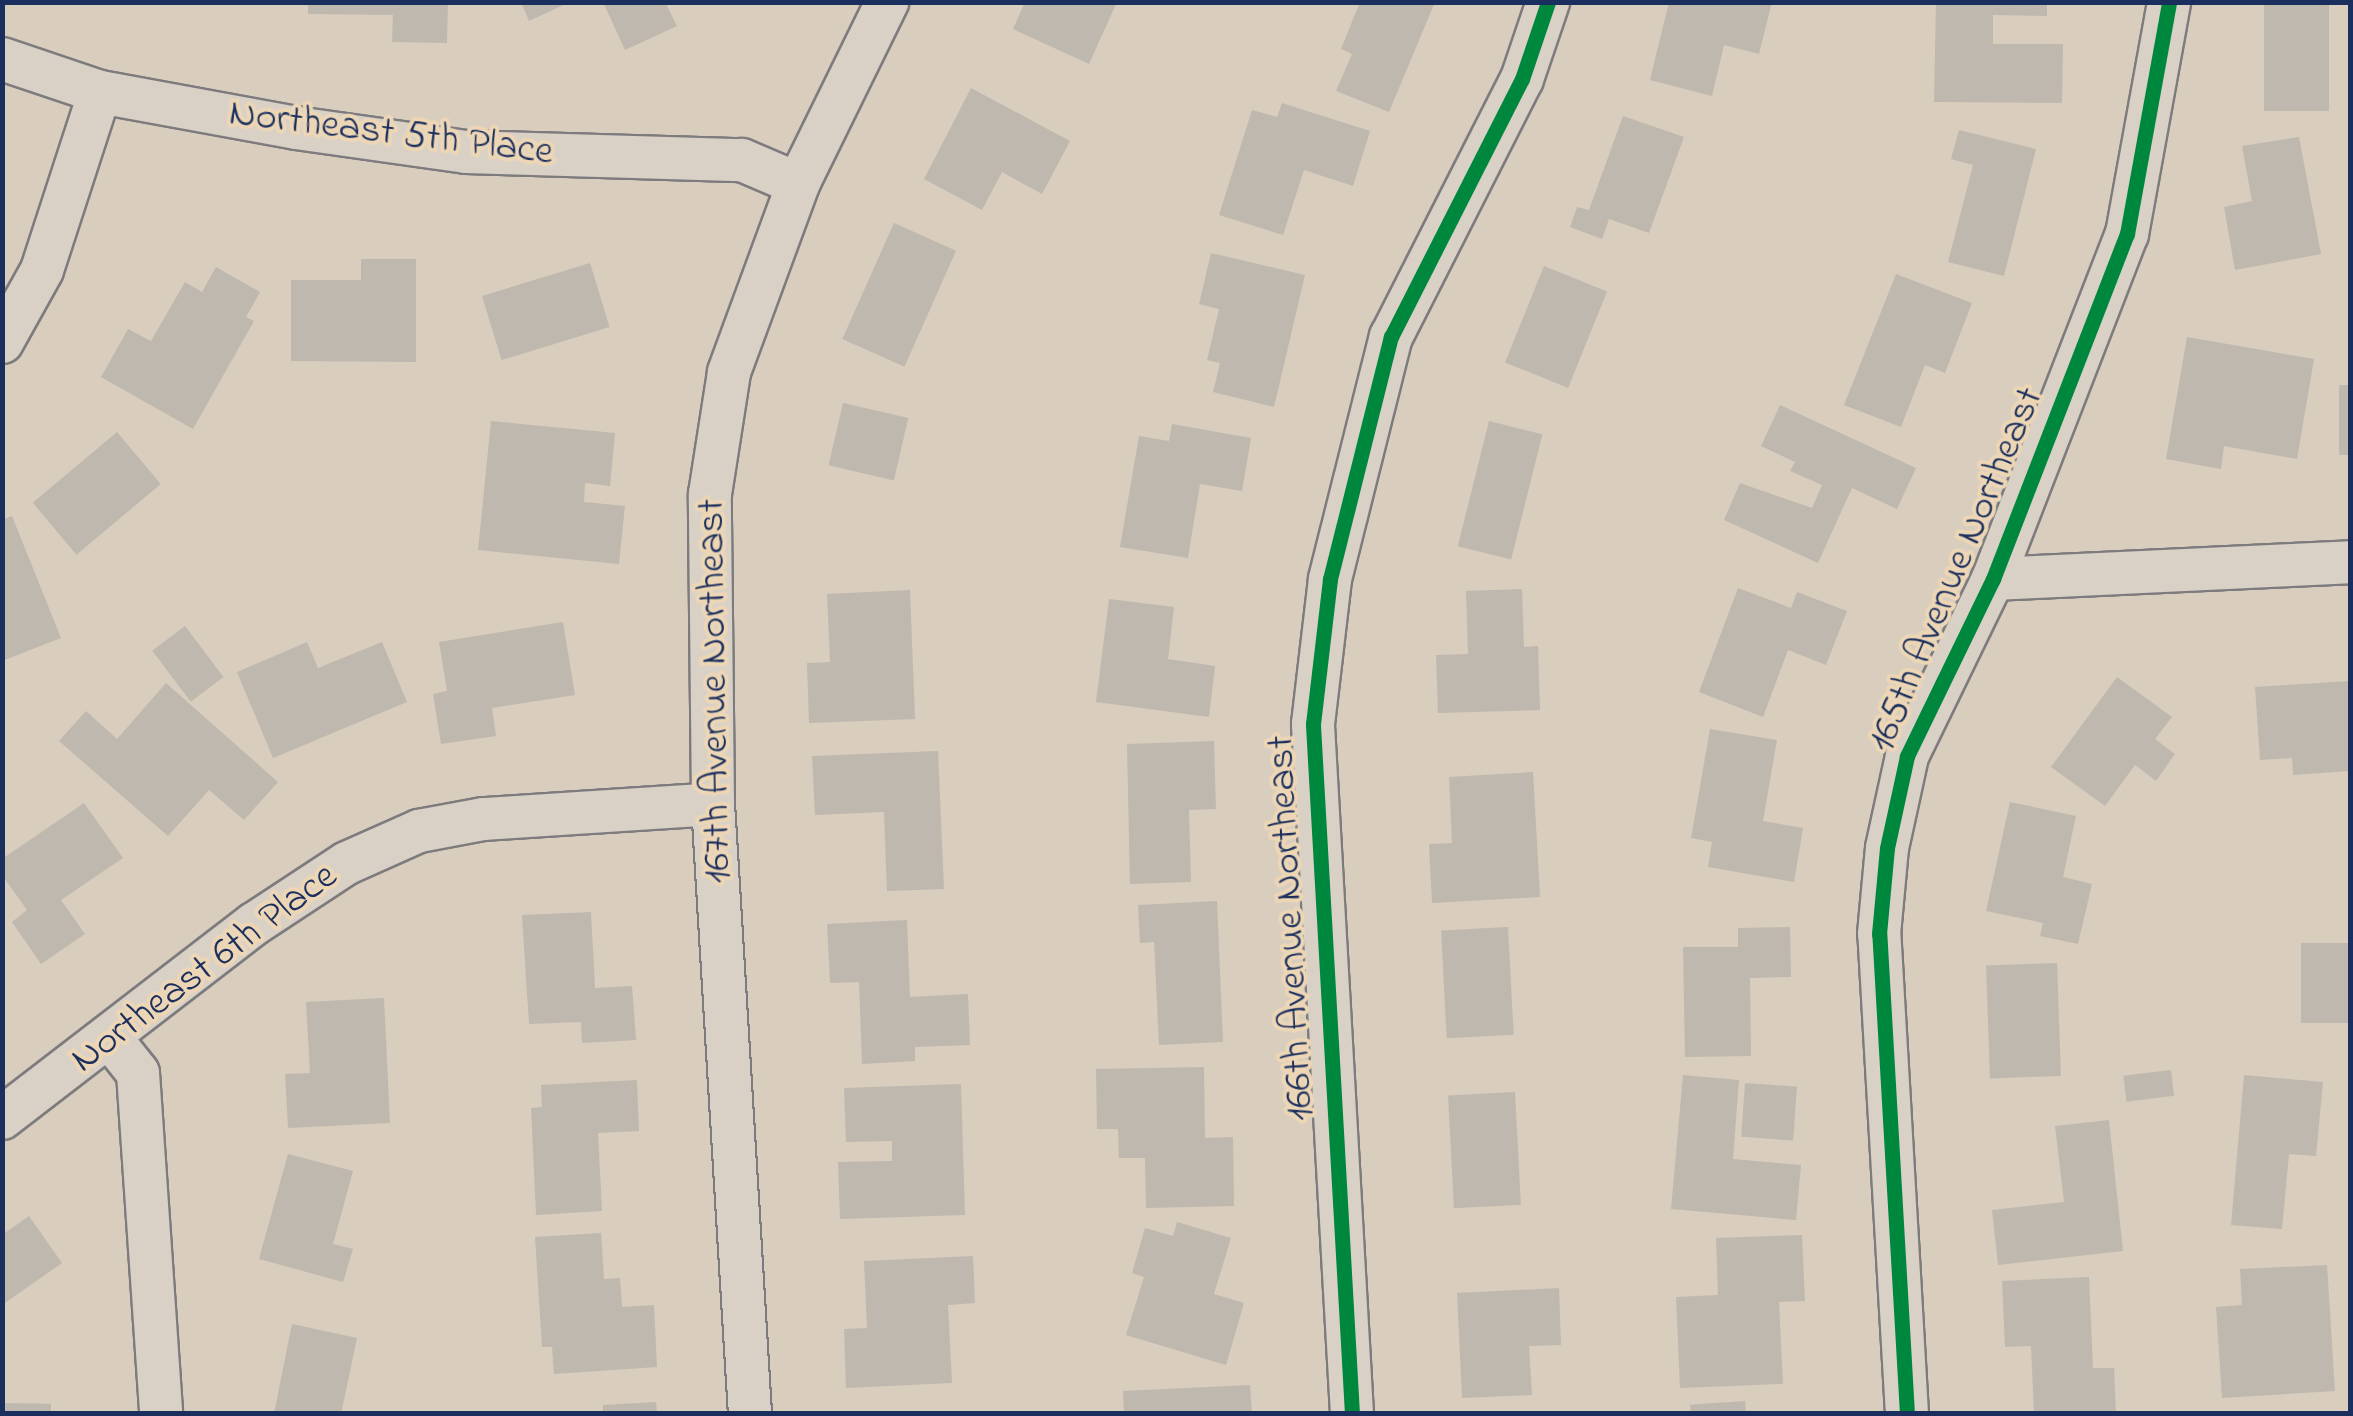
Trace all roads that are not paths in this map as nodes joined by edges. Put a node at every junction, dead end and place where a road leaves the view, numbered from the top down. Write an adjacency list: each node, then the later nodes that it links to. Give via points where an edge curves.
1 (888, 2): 6 (street, 167th Avenue Northeast)
2 (1548, 2): 15 (street, 166th Avenue Northeast, via 1522,79 1390,338 1330,579 1313,724)
3 (2169, 2): 9 (street, 165th Avenue Northeast, via 2127,234)
4 (2, 58): 5 (street, Northeast 5th Place)
5 (100, 92): 6 (street, Northeast 5th Place, via 466,152 742,160); 7 (street, via 42,270)
6 (798, 184): 10 (street, 167th Avenue Northeast, via 729,372 710,494)
7 (2, 342)
8 (2350, 562): 9 (street)
9 (1993, 580): 16 (street, 165th Avenue Northeast, via 1906,756 1886,848 1879,934)
10 (713, 804): 11 (street, Northeast 6th Place, via 418,831 347,863 254,924); 14 (street, 167th Avenue Northeast)
11 (111, 1040): 12 (street, Northeast 6th Place); 13 (street, via 138,1073)
12 (2, 1118)
13 (161, 1414)
14 (750, 1414)
15 (1352, 1414)
16 (1908, 1414)

